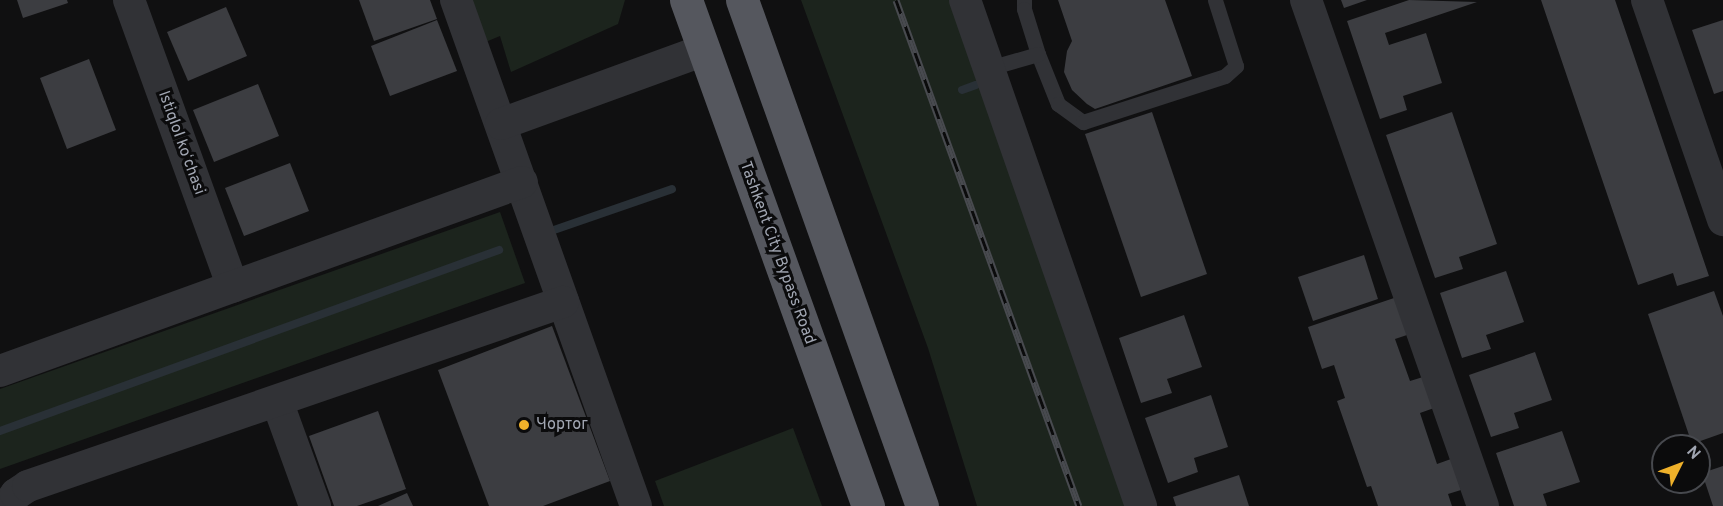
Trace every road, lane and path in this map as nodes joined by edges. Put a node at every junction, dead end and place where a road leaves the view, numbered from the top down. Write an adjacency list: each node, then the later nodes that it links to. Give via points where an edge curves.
1 (129, 0): 17 (street, Istiqlol koʻchasi)
2 (456, 0): 14 (street)
3 (686, 0): 11 (highway, Tashkent City Bypass Road)
4 (742, 0): 10 (highway)
5 (965, 0): 13 (street)
6 (1024, 0): 12 (lane)
7 (1215, 0): 12 (lane, via 1236,66 1225,76 1083,122 1058,104)
8 (1306, 0): 27 (street)
9 (1647, 0): 16 (street)
10 (753, 31): 11 (highway, via 739,25 725,27 712,36); 25 (highway)
11 (704, 50): 14 (street); 24 (highway, Tashkent City Bypass Road)
12 (1038, 54): 13 (lane)
13 (989, 68): 26 (street)
14 (501, 124): 15 (street)
15 (522, 182): 17 (street); 18 (street)
16 (1723, 219)
17 (233, 287): 19 (street)
18 (563, 302): 20 (street); 23 (street)
19 (0, 371)
20 (277, 401): 21 (street); 22 (street)
21 (12, 498)
22 (315, 506)
23 (636, 506)
24 (868, 506)
25 (922, 506)
26 (1141, 506)
27 (1483, 506)

